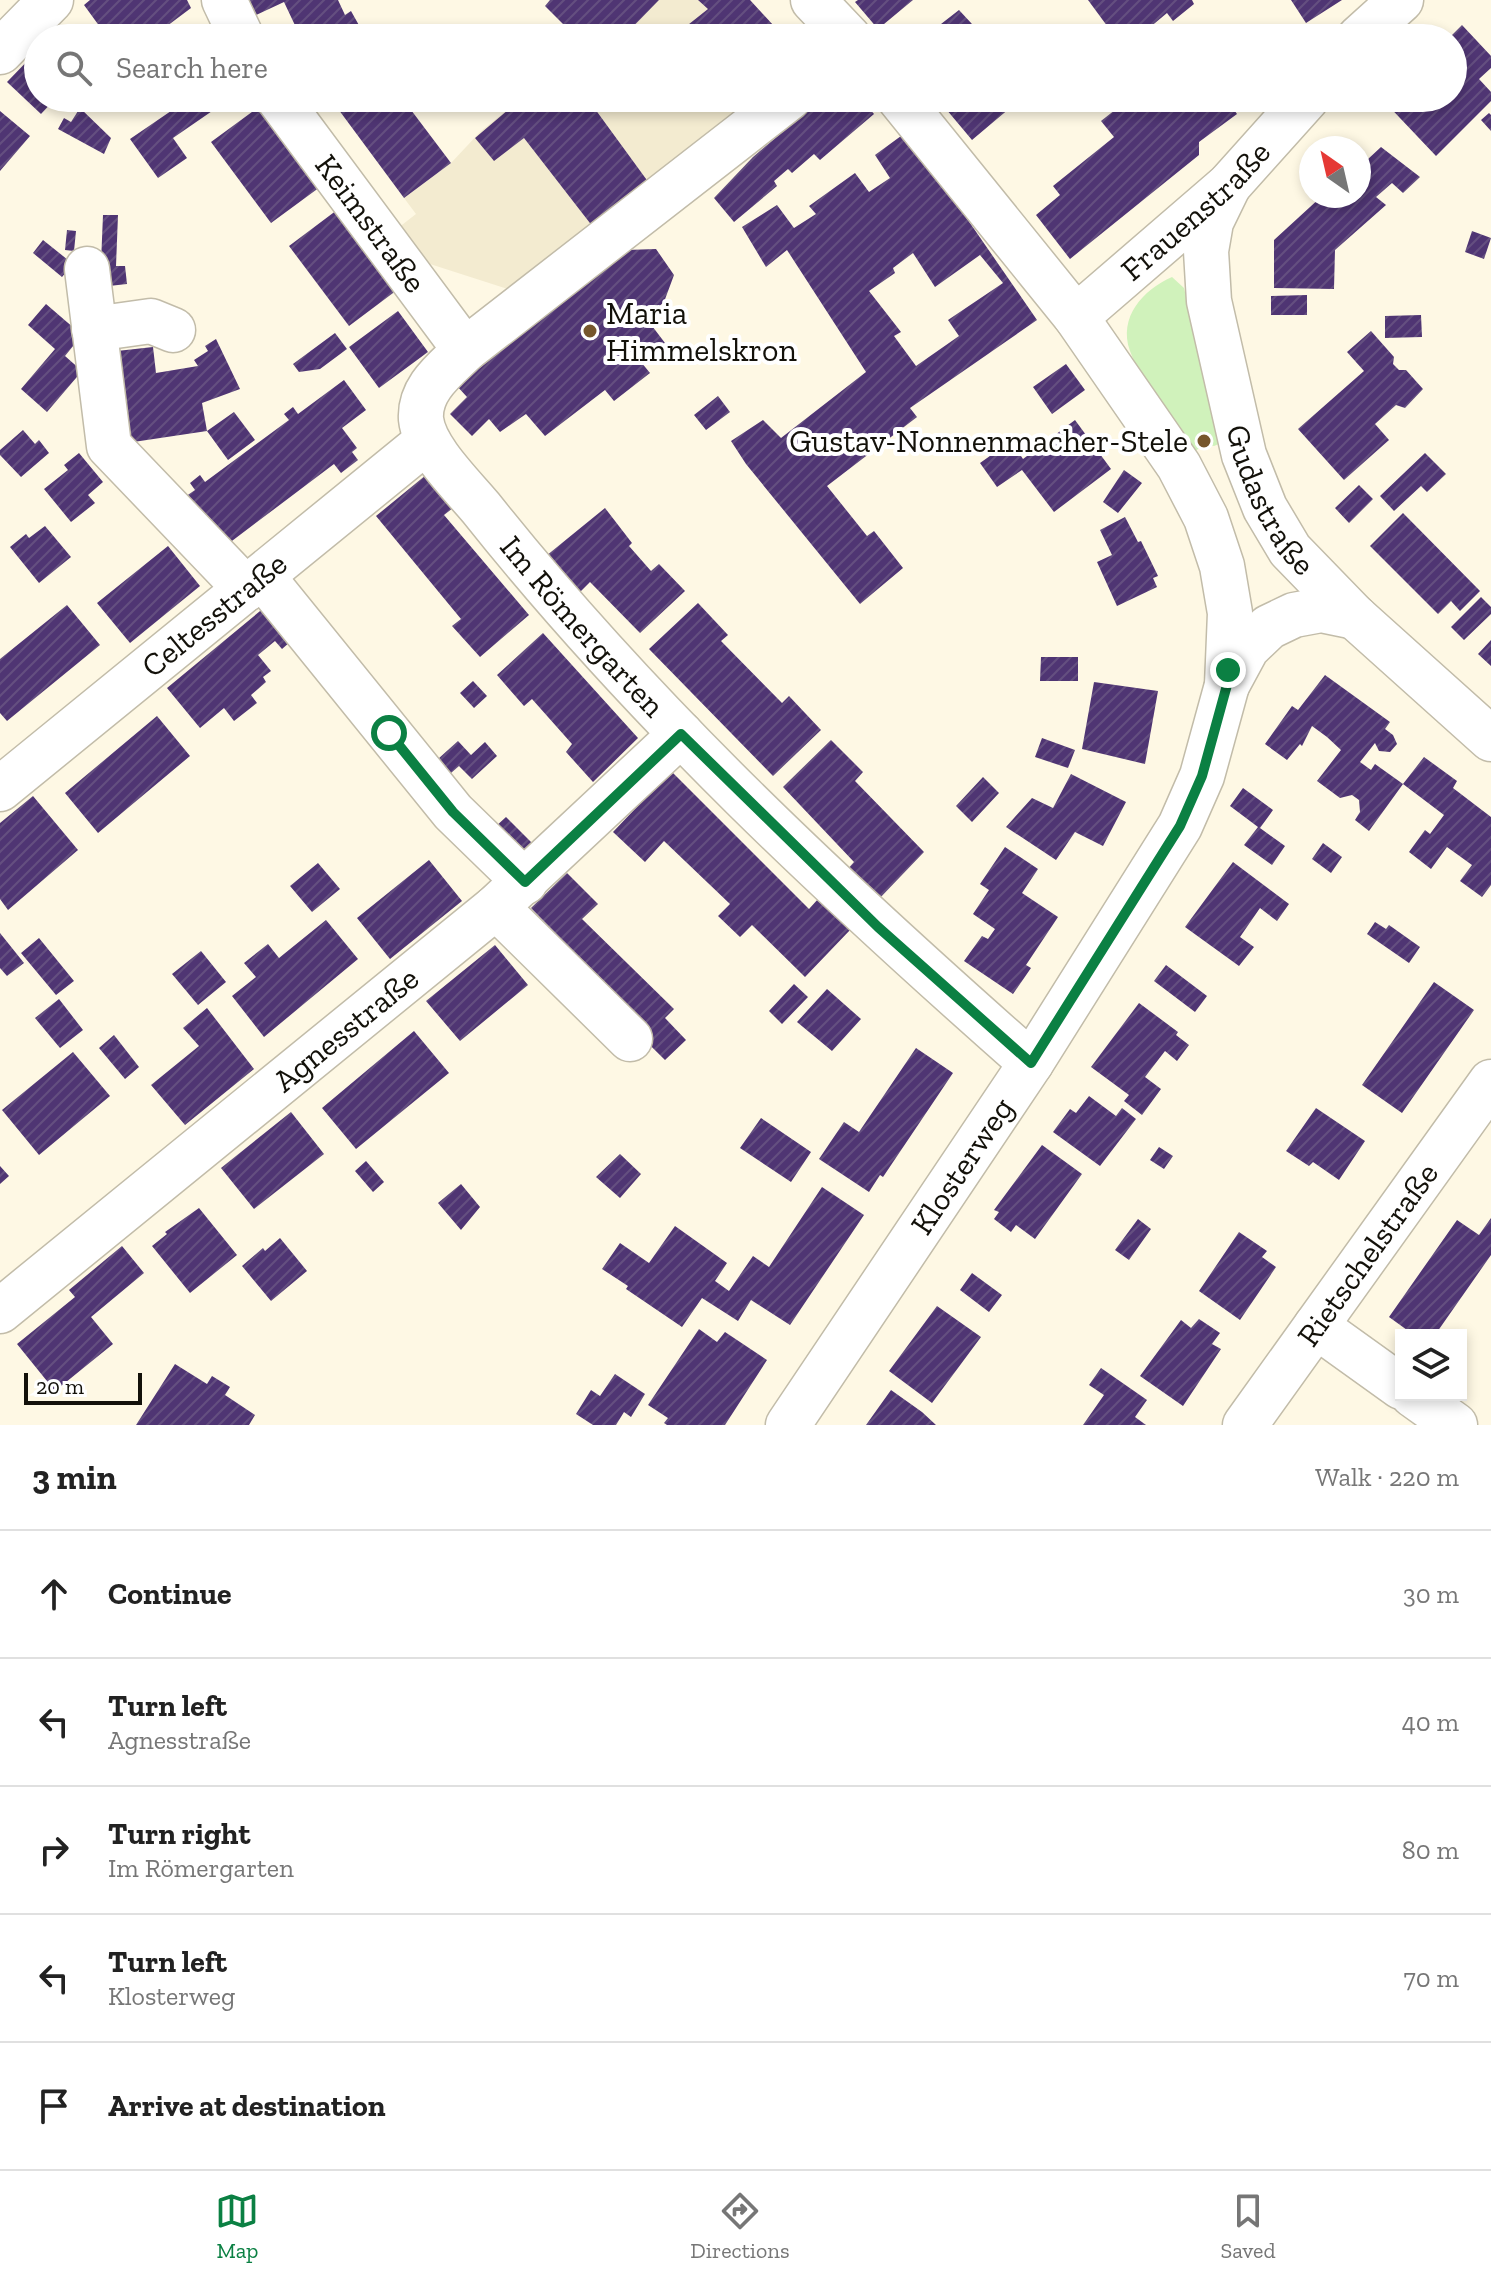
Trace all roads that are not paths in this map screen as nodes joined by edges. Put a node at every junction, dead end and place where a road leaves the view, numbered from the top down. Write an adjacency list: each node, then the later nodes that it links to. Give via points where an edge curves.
1 (51, 0): 5 (street)
2 (224, 0): 6 (street)
3 (813, 0): 7 (street)
4 (1401, 0): 8 (street)
5 (27, 24)
6 (235, 24)
7 (836, 24)
8 (1374, 24)
9 (24, 28): 10 (street)
10 (0, 52)
11 (288, 112): 20 (street, Keimstraße)
12 (771, 112): 20 (street)
13 (910, 112): 17 (street, Klosterweg)
14 (1294, 112): 15 (street, Frauenstraße)
15 (1229, 185): 17 (street, Frauenstraße); 23 (street, Gudastraße, via 1211,222 1206,251 1209,301 1244,455 1265,508 1290,550)
16 (87, 269): 18 (street)
17 (1076, 317): 24 (street, Klosterweg, via 1171,453 1206,518 1230,613)
18 (94, 329): 19 (street, via 151,321); 22 (street, via 109,446)
19 (173, 330)
20 (465, 350): 21 (street, via 424,397 421,418)
21 (427, 441): 22 (street, Celtesstraße); 25 (street, Im Römergarten, via 507,541)
22 (254, 582): 27 (street, Celtesstraße); 28 (street, via 453,812)
23 (1355, 617): 24 (street, Klosterweg, via 1321,610 1269,627 1247,648); 26 (street, Gudastraße)
24 (1227, 685): 30 (street, Klosterweg, via 1202,776 1180,826)
25 (681, 734): 28 (street, Agnesstraße); 30 (street, Im Römergarten, via 878,927)
26 (1491, 739)
27 (0, 789)
28 (511, 895): 29 (street); 32 (street, Agnesstraße)
29 (630, 1039)
30 (1031, 1063): 36 (street, Klosterweg)
31 (1491, 1082): 33 (street, Rietschelstraße)
32 (0, 1311)
33 (1316, 1326): 34 (street); 37 (street, Rietschelstraße)
34 (1395, 1383)
35 (1421, 1401): 38 (street)
36 (788, 1425)
37 (1245, 1425)
38 (1455, 1425)

